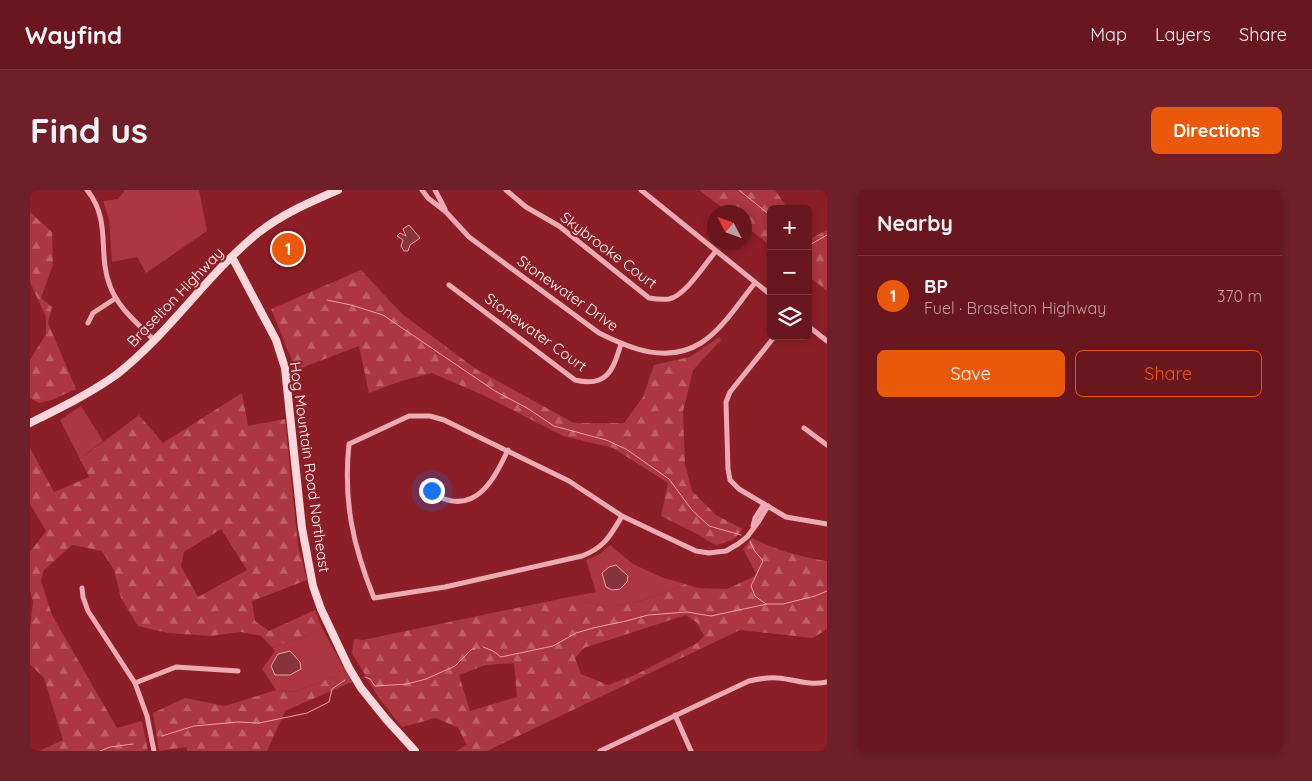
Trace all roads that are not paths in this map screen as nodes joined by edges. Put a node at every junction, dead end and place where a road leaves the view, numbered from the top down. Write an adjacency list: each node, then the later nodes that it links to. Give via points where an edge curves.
1 (87, 190): 13 (street, via 102,222 106,276)
2 (338, 190): 9 (street, Braselton Highway, via 285,215)
3 (422, 190): 7 (street, Stonewater Drive)
4 (435, 190): 7 (street, Stonewater Drive)
5 (506, 190): 8 (street, Skybrooke Court, via 526,207 559,226 649,298 670,299 680,294)
6 (641, 190): 8 (street)
7 (446, 212): 19 (street, Stonewater Drive, via 470,237 599,333)
8 (716, 251): 10 (street)
9 (232, 257): 16 (street, Braselton Highway); 34 (street, Hog Mountain Road Northeast, via 276,340 285,368 302,528 313,586 321,609 361,688)
10 (755, 283): 12 (street); 19 (street, Stonewater Drive, via 719,327 702,342 683,351 640,351)
11 (449, 285): 19 (street, Stonewater Court, via 575,380 596,382 607,374)
12 (770, 295)
13 (116, 298): 14 (street, via 93,313); 16 (street)
14 (88, 323)
15 (812, 329): 18 (street)
16 (154, 340): 20 (street, Braselton Highway, via 95,389)
17 (772, 340): 25 (street, via 730,392 726,402 730,480)
18 (827, 340)
19 (621, 344)
20 (30, 423)
21 (804, 428): 22 (street)
22 (827, 445)
23 (508, 450): 24 (street, via 496,476 475,497 450,502); 26 (street, via 569,481); 26 (street, via 444,420 421,415 409,416 349,444 347,468 354,542 374,598 445,587 582,556 608,540)
24 (439, 497)
25 (766, 505): 26 (street, via 747,537 726,550 709,553 696,551); 27 (street, via 786,517)
26 (622, 516)
27 (827, 524)
28 (82, 588): 31 (street, via 88,611)
29 (238, 671): 31 (street, via 176,667)
30 (827, 682): 32 (street, via 815,685 761,678)
31 (135, 683): 33 (street, via 147,716)
32 (675, 715): 35 (street); 36 (street)
33 (154, 751)
34 (415, 751)
35 (600, 751)
36 (691, 751)

